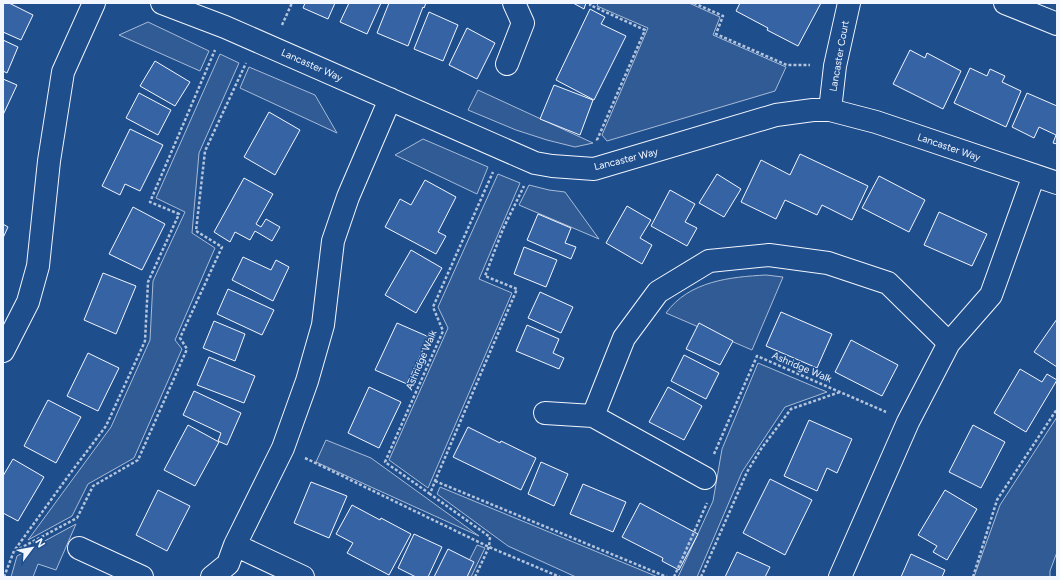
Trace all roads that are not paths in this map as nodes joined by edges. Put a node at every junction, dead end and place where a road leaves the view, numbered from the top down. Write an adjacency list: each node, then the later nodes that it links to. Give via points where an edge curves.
1 (94, 3): 13 (street, via 63,72 49,161 38,266 28,302)
2 (162, 3): 8 (street, Lancaster Way, via 225,27)
3 (514, 3): 7 (street, via 523,23)
4 (849, 3): 9 (street, Lancaster Court, via 835,66)
5 (1005, 3): 6 (street)
6 (1057, 24)
7 (507, 64)
8 (390, 99): 9 (street, Lancaster Way, via 535,163 594,169 776,115); 17 (street, via 348,197 333,241 323,325 307,382 283,448)
9 (830, 110): 10 (street, Lancaster Way, via 876,122)
10 (1034, 175): 11 (street, Lancaster Way); 12 (street, via 991,295)
11 (1057, 183)
12 (949, 343): 15 (street, via 888,283 828,264 769,255 708,261 658,292 624,338); 22 (street, via 908,422)
13 (3, 351)
14 (545, 413): 15 (street)
15 (593, 416): 16 (street)
16 (705, 478)
17 (235, 545): 20 (street, via 228,564); 21 (street)
18 (80, 548): 19 (street)
19 (142, 577)
20 (212, 577)
21 (303, 577)
22 (840, 577)

